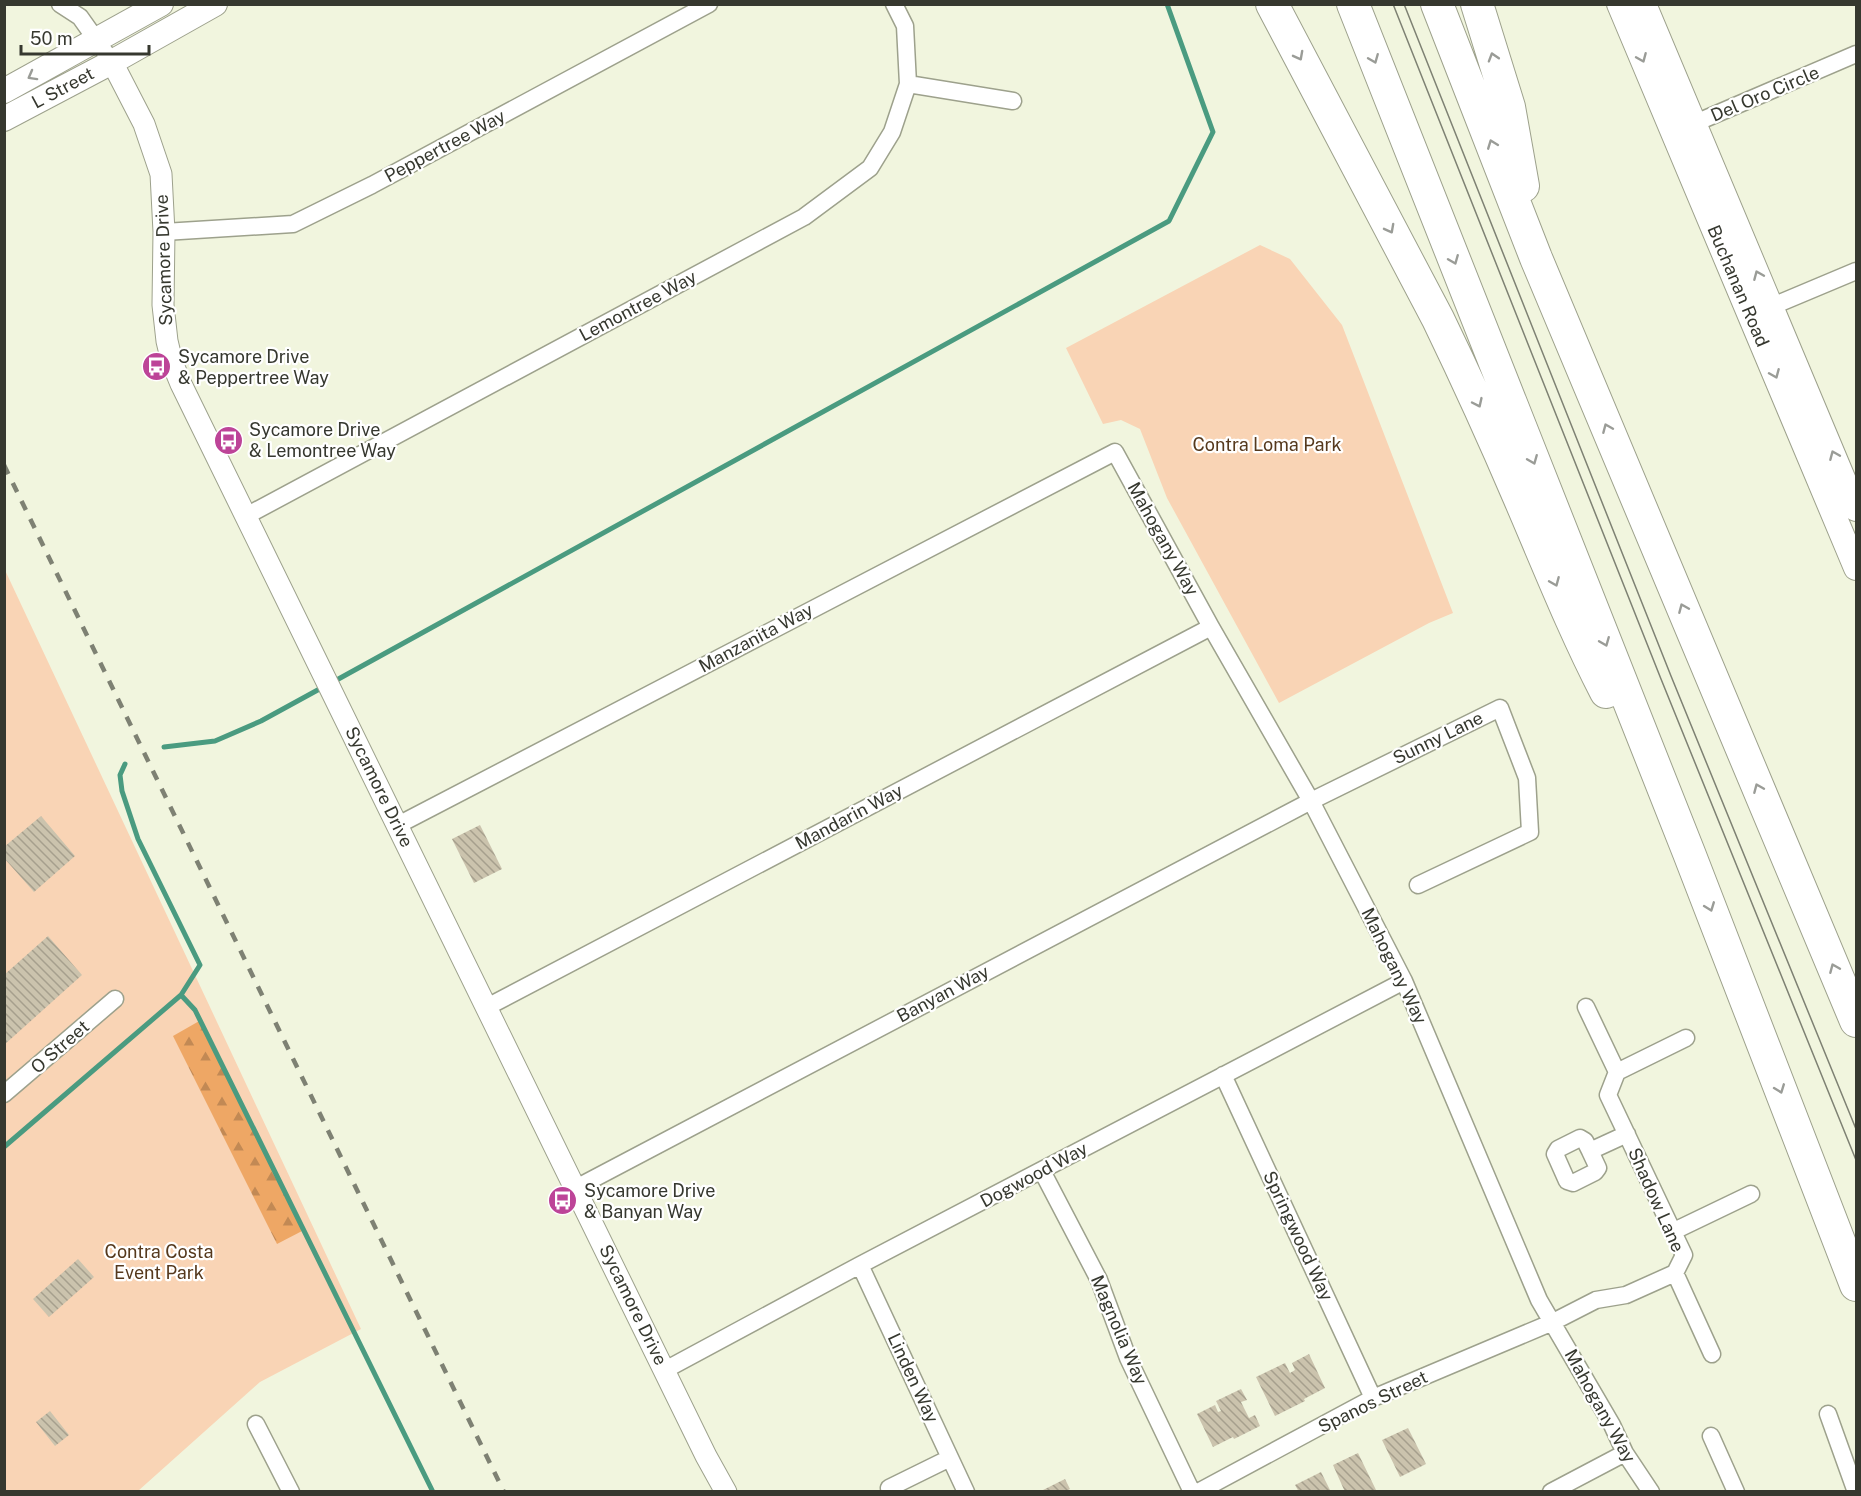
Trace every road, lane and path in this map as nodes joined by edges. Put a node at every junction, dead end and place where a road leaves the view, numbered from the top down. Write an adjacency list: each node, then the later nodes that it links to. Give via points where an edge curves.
1 (60, 4): 12 (street, via 80,17)
2 (161, 4): 12 (main road, L Street)
3 (215, 4): 14 (main road, L Street)
4 (708, 4): 20 (street, Peppertree Way, via 293,224)
5 (894, 4): 15 (street, Lemontree Way, via 905,26)
6 (1272, 4): 31 (highway, one-way to 31, via 1443,328 1491,430 1580,641)
7 (1353, 4): 31 (highway, one-way to 31)
8 (1437, 4): 21 (highway, one-way to 8)
9 (1478, 4): 21 (highway, one-way to 9, via 1509,107)
10 (1619, 4): 19 (main road, Buchanan Road, one-way to 19)
11 (1644, 4): 19 (main road, Buchanan Road)
12 (97, 40): 14 (street); 16 (main road, L Street, one-way to 16)
13 (1857, 54): 19 (street, Del Oro Circle)
14 (112, 62): 18 (main road, L Street); 20 (street, Sycamore Drive, via 144,124 158,162)
15 (908, 84): 17 (street); 26 (street, Lemontree Way, via 892,132 870,168 804,217)
16 (4, 91)
17 (1012, 101)
18 (4, 118)
19 (1684, 128): 23 (main road, Buchanan Road)
20 (164, 232): 26 (street, Sycamore Drive, via 163,305 172,362)
21 (1536, 258): 37 (highway, one-way to 21)
22 (1857, 271): 23 (street)
23 (1761, 311): 25 (main road, Buchanan Road)
24 (1115, 452): 28 (street, Mahogany Way); 30 (street, Manzanita Way)
25 (1847, 496): 27 (main road, Buchanan Road)
26 (246, 516): 30 (street, Sycamore Drive)
27 (1857, 568)
28 (1211, 627): 29 (street, Mahogany Way); 35 (street, Mandarin Way)
29 (1311, 801): 32 (street, Sunny Lane, via 1500,708 1527,778 1530,832); 33 (street, Mahogany Way); 45 (street, Banyan Way)
30 (398, 825): 35 (street, Sycamore Drive)
31 (1689, 853): 50 (highway, one-way to 50)
32 (1418, 885)
33 (1404, 981): 40 (street, Dogwood Way); 51 (street, Mahogany Way, via 1539,1300)
34 (115, 999): 41 (street, O Street)
35 (487, 1007): 45 (street, Sycamore Drive)
36 (1586, 1007): 39 (street)
37 (1857, 1022)
38 (1686, 1038): 39 (street)
39 (1617, 1072): 42 (street, Shadow Lane, via 1608,1095)
40 (1223, 1075): 44 (street, Dogwood Way); 54 (street, Springwood Way)
41 (4, 1094)
42 (1627, 1134): 43 (street); 47 (street, Shadow Lane)
43 (1590, 1151)
44 (1042, 1171): 48 (street, Dogwood Way); 64 (street, Magnolia Way, via 1099,1280 1128,1358)
45 (576, 1188): 53 (street, Sycamore Drive)
46 (1751, 1194): 47 (street)
47 (1674, 1231): 49 (street, Shadow Lane, via 1684,1255)
48 (860, 1265): 53 (street, Dogwood Way); 59 (street, Linden Way)
49 (1675, 1273): 51 (street, Shadow Lane, via 1626,1296 1596,1300); 52 (street)
50 (1857, 1285)
51 (1553, 1322): 54 (street, Spanos Street); 58 (street, Mahogany Way)
52 (1712, 1354)
53 (665, 1370): 62 (street, Sycamore Drive)
54 (1373, 1398): 65 (street, Spanos Street)
55 (1828, 1414): 69 (street)
56 (256, 1424): 61 (street)
57 (1711, 1436): 68 (street)
58 (1625, 1454): 66 (street); 67 (street, Mahogany Way)
59 (950, 1458): 60 (street); 63 (street, Linden Way)
60 (889, 1488)
61 (291, 1491)
62 (726, 1491)
63 (966, 1491)
64 (1192, 1491)
65 (1198, 1491)
66 (1551, 1491)
67 (1651, 1491)
68 (1736, 1491)
69 (1856, 1491)

